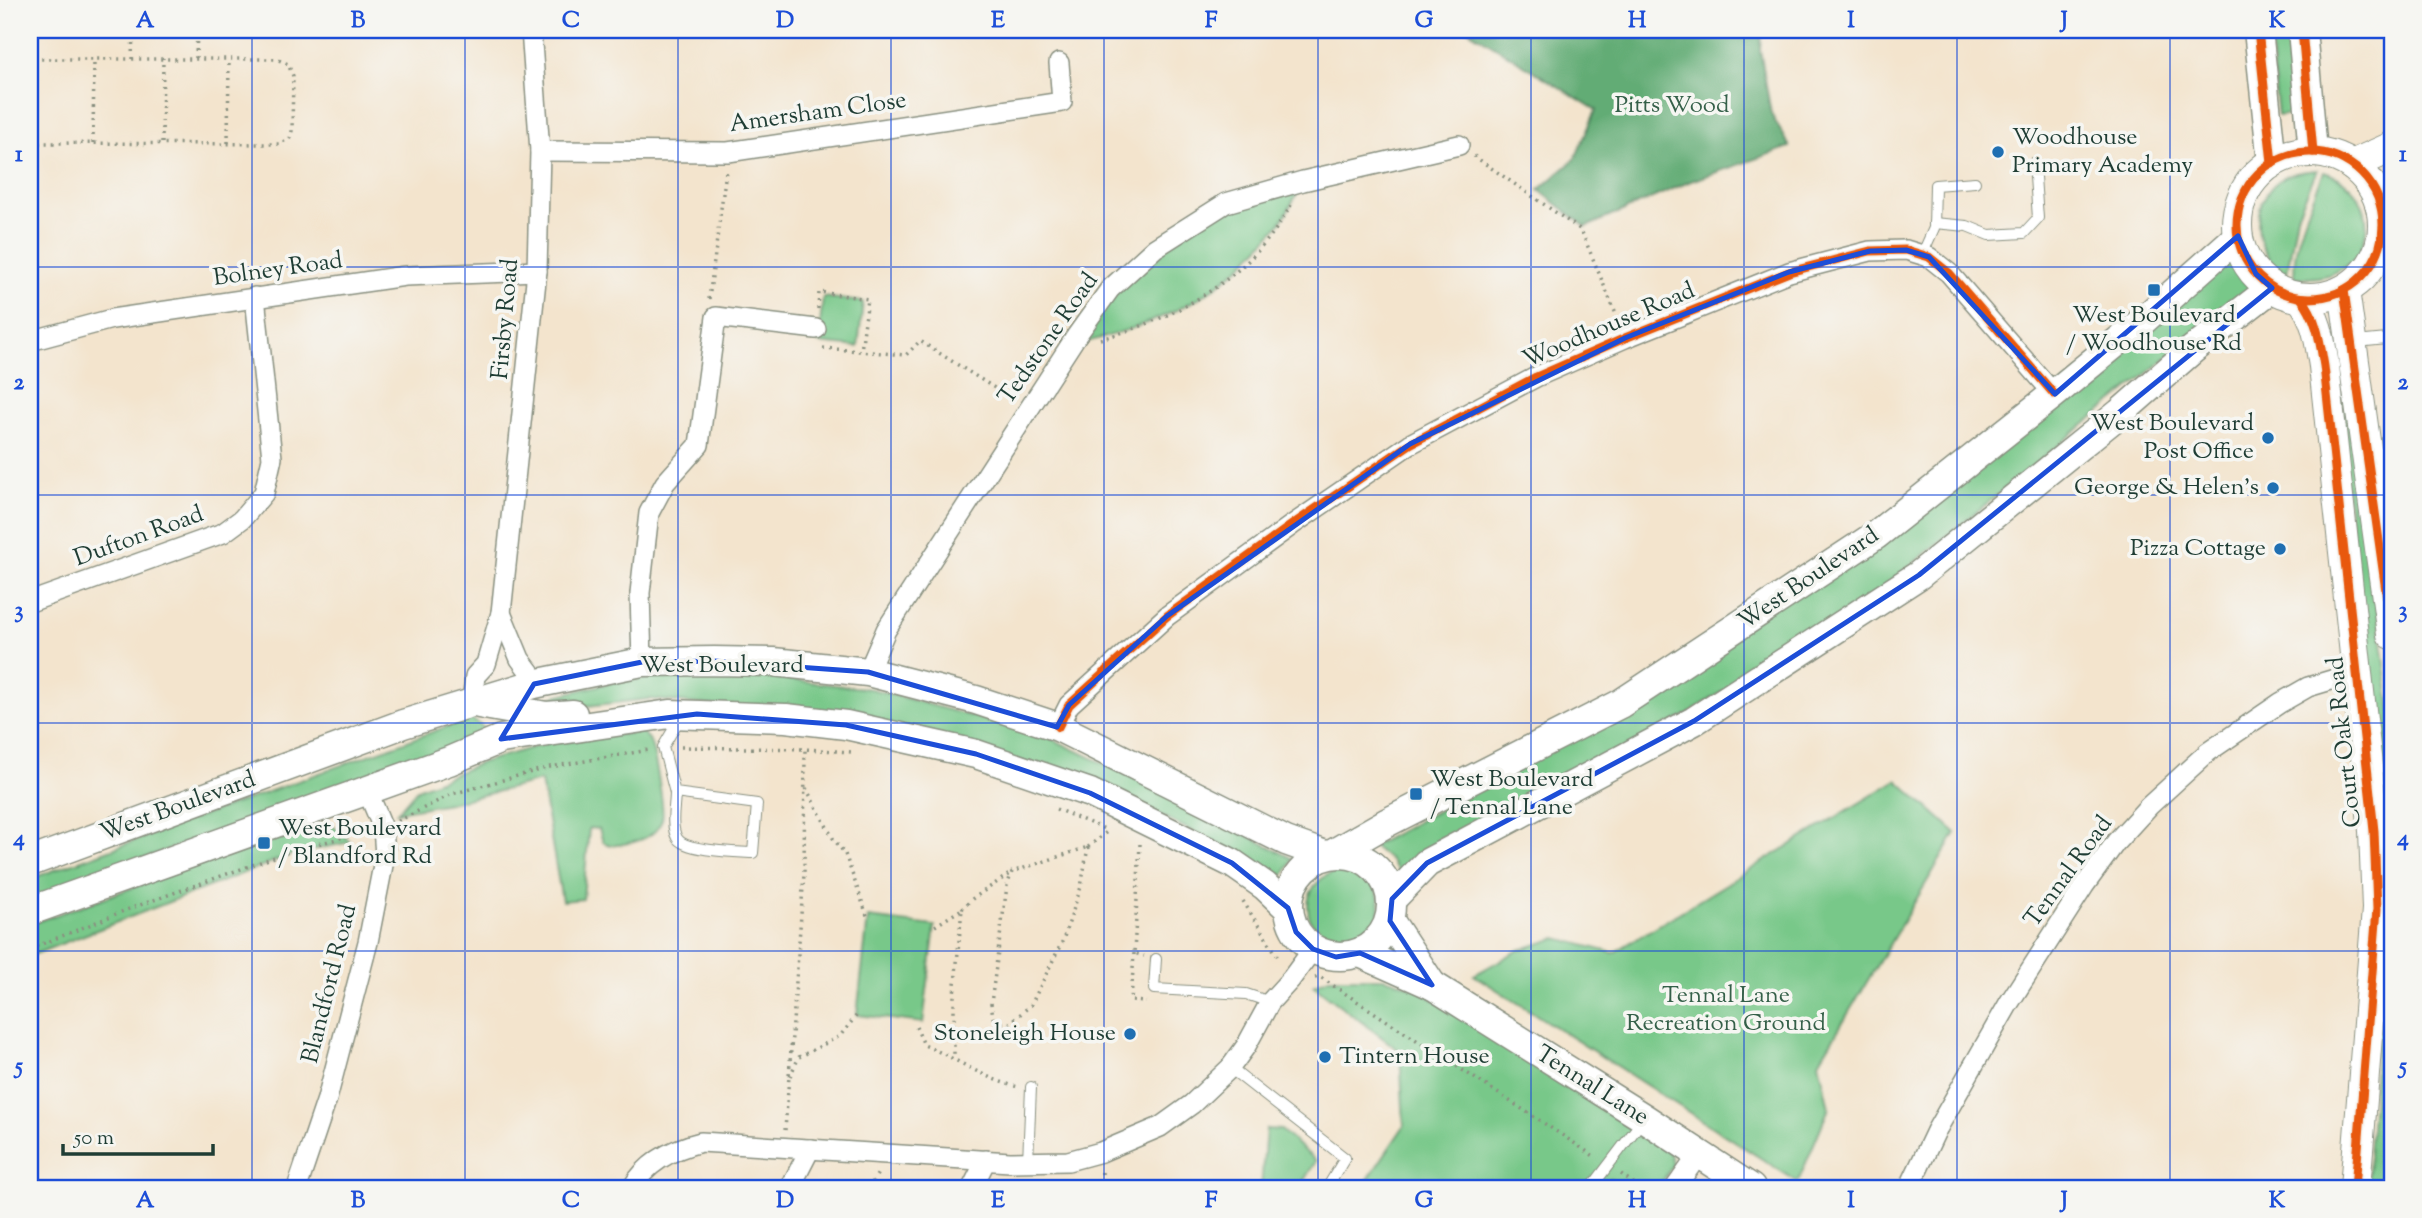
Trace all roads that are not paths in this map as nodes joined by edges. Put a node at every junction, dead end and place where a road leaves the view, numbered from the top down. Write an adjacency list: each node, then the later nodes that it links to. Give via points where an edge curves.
1 (531, 30): 7 (street, Firsby Road)
2 (2258, 30): 10 (main road)
3 (2302, 30): 8 (main road)
4 (1059, 63): 7 (street, Amersham Close, via 1062,102 728,152)
5 (1459, 145): 33 (street, Tedstone Road, via 1226,203 1155,248 1110,289 1069,347 886,630)
6 (2392, 147): 11 (main road)
7 (540, 151): 17 (street, Firsby Road)
8 (2313, 152): 10 (main road, via 2292,154); 11 (main road)
9 (2035, 163): 14 (lane, via 2038,218 2024,233 1989,235 1966,226)
10 (2272, 163): 15 (main road, via 2255,176 2244,194)
11 (2352, 165): 13 (main road)
12 (1975, 182): 14 (lane, via 1935,185)
13 (2388, 212): 19 (main road, via 2375,259 2362,277)
14 (1934, 223): 16 (lane)
15 (2238, 236): 18 (main road, via 2244,257); 26 (main road, West Boulevard)
16 (1922, 254): 26 (street, via 1949,273); 39 (street, Woodhouse Road, via 1870,251 1789,272 1536,377 1410,444 1167,616 1069,705)
17 (537, 271): 20 (street, Bolney Road, via 405,276); 28 (street, Firsby Road)
18 (2272, 288): 21 (main road); 47 (main road, via 1919,575 1694,721 1427,863)
19 (2344, 290): 21 (main road); 25 (main road)
20 (255, 297): 24 (street, Bolney Road, via 112,319); 27 (street, Dufton Road, via 272,458 264,493 223,533)
21 (2301, 298): 34 (main road, Court Oak Road, via 2320,337)
22 (816, 329): 31 (street, via 716,317 699,445 665,483 649,513 640,593)
23 (2390, 336): 25 (lane)
24 (30, 341)
25 (2352, 342): 29 (main road)
26 (2054, 394): 44 (main road, West Boulevard, via 1876,536 1620,704)
27 (30, 602)
28 (500, 613): 30 (street, Firsby Road); 32 (street, Firsby Road)
29 (2392, 634)
30 (520, 659): 32 (street); 35 (street, Firsby Road)
31 (642, 662): 33 (main road, West Boulevard, via 773,662); 35 (main road, West Boulevard)
32 (486, 664): 36 (street, Firsby Road, via 475,676)
33 (868, 672): 39 (main road, West Boulevard)
34 (2358, 672): 43 (main road, Court Oak Road); 69 (street, Tennal Road, via 2308,687 2208,752 2116,842 2009,1003)
35 (534, 684): 36 (main road, West Boulevard); 37 (main road)
36 (472, 702): 37 (main road); 45 (main road, West Boulevard)
37 (520, 710): 38 (main road, via 546,716 624,710); 40 (main road)
38 (676, 714): 40 (main road, West Boulevard); 42 (lane, via 663,747); 46 (main road, West Boulevard, via 846,725 976,754 1114,804 1232,863)
39 (1058, 727): 44 (main road, West Boulevard, via 1286,841)
40 (501, 740): 41 (main road, West Boulevard)
41 (367, 790): 48 (main road, West Boulevard); 61 (street, Blandford Road, via 383,828 385,855 368,942 327,1099)
42 (676, 793): 42 (lane, via 757,804 752,853 687,846 677,839 673,823)
43 (2384, 849): 70 (main road, Court Oak Road)
44 (1329, 854): 46 (main road, via 1305,866 1292,885); 47 (main road, via 1361,856 1383,874)
45 (30, 862)
46 (1288, 908): 49 (main road, via 1296,932)
47 (1391, 910): 50 (main road, via 1379,940); 52 (main road, Tennal Lane)
48 (30, 911)
49 (1313, 949): 50 (main road, via 1336,957); 53 (street)
50 (1360, 953): 52 (main road, Tennal Lane)
51 (1156, 959): 53 (lane, via 1154,989 1246,994)
52 (1432, 985): 56 (main road, Tennal Lane)
53 (1270, 1002): 54 (street)
54 (1230, 1068): 60 (street, via 1192,1104 1132,1141 1068,1161); 65 (lane, via 1345,1158)
55 (1031, 1087): 60 (lane)
56 (1644, 1118): 58 (main road, Tennal Lane); 66 (lane)
57 (810, 1149): 59 (street); 62 (street, via 701,1142 664,1155); 63 (street)
58 (1699, 1154): 67 (street); 68 (main road, Tennal Lane)
59 (986, 1160): 60 (street); 64 (street)
60 (1028, 1162)
61 (297, 1188)
62 (632, 1188)
63 (790, 1188)
64 (972, 1188)
65 (1327, 1188)
66 (1591, 1188)
67 (1675, 1188)
68 (1751, 1188)
69 (1909, 1188)
70 (2355, 1188)

